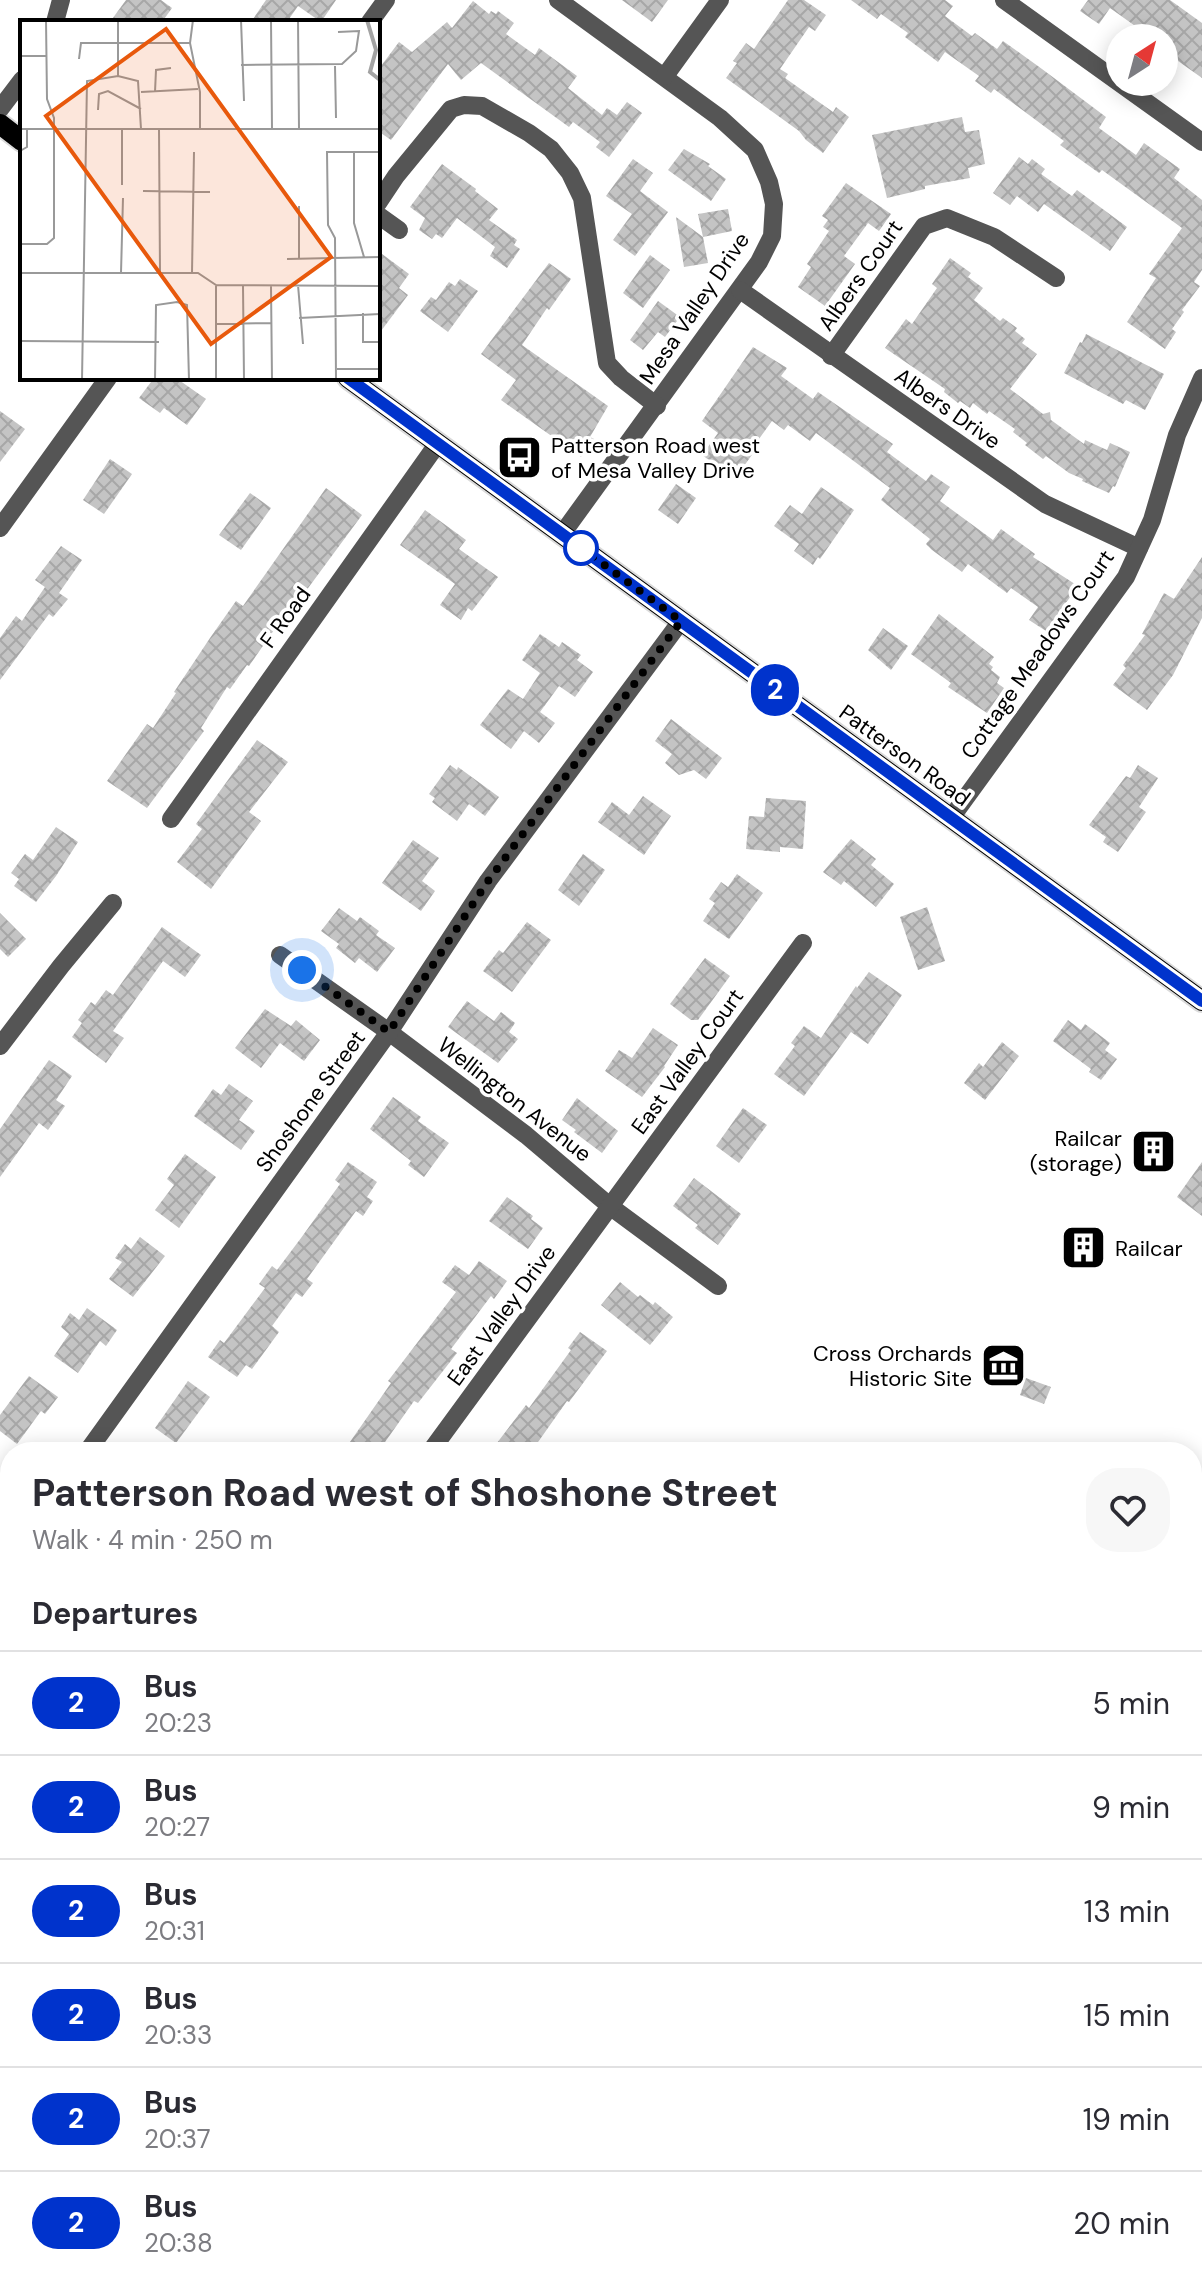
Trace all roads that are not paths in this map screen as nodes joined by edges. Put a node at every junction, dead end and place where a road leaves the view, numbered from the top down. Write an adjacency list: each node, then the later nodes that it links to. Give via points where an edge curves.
1 (61, 0): 6 (street)
2 (386, 0): 7 (street)
3 (558, 0): 8 (street, Mesa Valley Drive)
4 (720, 0): 8 (street)
5 (1004, 0): 13 (street)
6 (56, 20)
7 (371, 20)
8 (665, 76): 18 (street, Mesa Valley Drive, via 755,150 769,182 772,236)
9 (20, 83): 10 (street)
10 (0, 109)
11 (0, 124): 12 (main road)
12 (20, 139)
13 (1202, 142)
14 (380, 200): 23 (street, via 451,109 464,105 482,106 551,149 582,198 607,363)
15 (380, 216): 16 (street)
16 (399, 230)
17 (1056, 278): 19 (street, Albers Court, via 994,237 947,218 924,226)
18 (740, 290): 19 (street, Albers Drive); 23 (street, Mesa Valley Drive)
19 (831, 356): 27 (street, Albers Drive, via 1045,504)
20 (1202, 378): 27 (street, Cottage Meadows Court)
21 (107, 380): 25 (street)
22 (351, 380): 24 (main road, Patterson Road)
23 (657, 406): 26 (street, Mesa Valley Drive)
24 (438, 443): 26 (main road, Patterson Road); 30 (street, F Road)
25 (0, 528)
26 (562, 534): 28 (main road, Patterson Road)
27 (1139, 548): 29 (street, Cottage Meadows Court, via 1126,577)
28 (681, 621): 29 (main road, Patterson Road); 35 (street, Shoshone Street, via 488,881)
29 (951, 818): 34 (main road, Patterson Road)
30 (171, 819)
31 (113, 903): 36 (street)
32 (803, 943): 37 (street, East Valley Court)
33 (280, 955): 35 (street, Wellington Avenue)
34 (1202, 1001)
35 (389, 1032): 37 (street, Wellington Avenue); 39 (street, Shoshone Street)
36 (0, 1046)
37 (611, 1207): 38 (street, Wellington Avenue); 40 (street, East Valley Drive)
38 (718, 1286)
39 (94, 1442)
40 (437, 1442)

